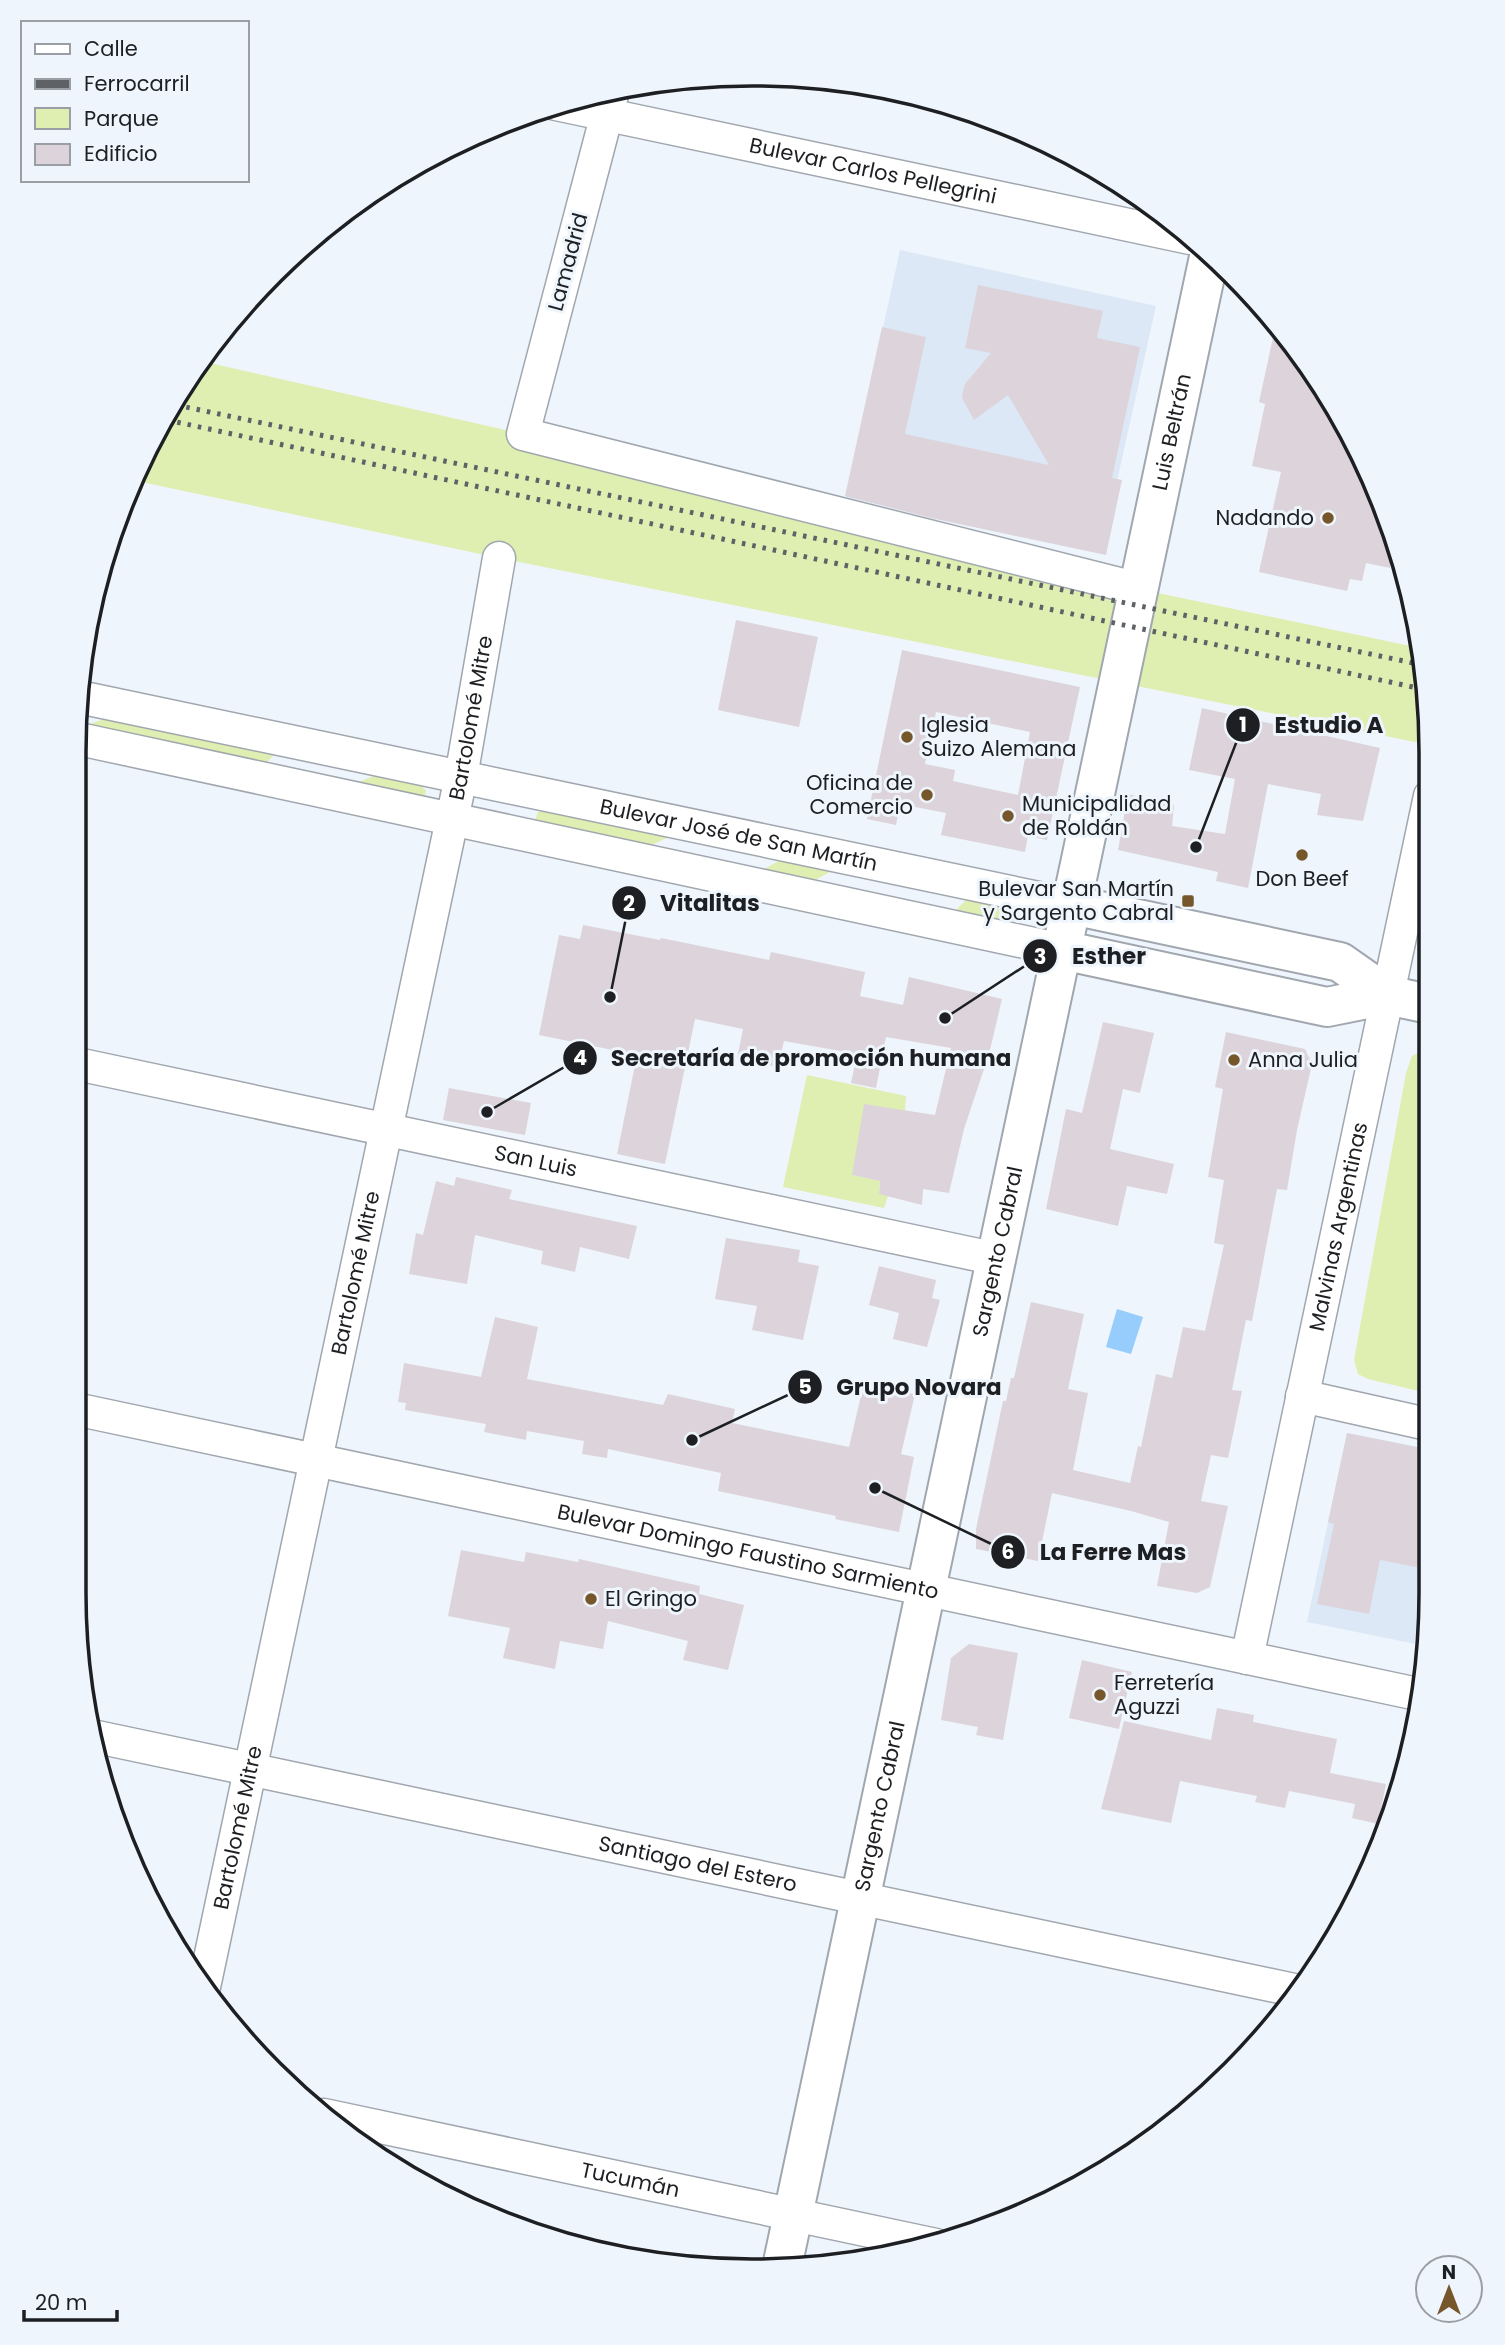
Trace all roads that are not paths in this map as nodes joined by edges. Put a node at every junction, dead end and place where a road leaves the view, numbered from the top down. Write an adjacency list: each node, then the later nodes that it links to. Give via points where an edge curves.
1 (610, 103): 2 (street, Bulevar Carlos Pellegrini); 5 (street, Lamadrid, via 523,434)
2 (1170, 233)
3 (1207, 265): 5 (main road, Luis Beltrán)
4 (499, 558): 8 (street, Bartolomé Mitre)
5 (1137, 597): 11 (main road, Sargento Cabral)
6 (88, 699): 8 (street, Bulevar José de San Martín)
7 (86, 741): 9 (street, Bulevar José de San Martín)
8 (461, 777): 9 (street, Bartolomé Mitre); 11 (street, Bulevar José de San Martín)
9 (452, 819): 12 (street, Bulevar José de San Martín); 16 (street, Bartolomé Mitre)
10 (1419, 847): 13 (street, Malvinas Argentinas)
11 (1072, 905): 12 (main road, Sargento Cabral); 13 (main road, Bulevar José de San Martín, via 1340,962)
12 (1062, 950): 13 (main road, Bulevar José de San Martín, via 1327,1007); 17 (main road, Sargento Cabral)
13 (1387, 995): 14 (main road, Bulevar José de San Martín); 18 (street, Malvinas Argentinas)
14 (1419, 1002)
15 (86, 1066): 16 (street, San Luis)
16 (386, 1129): 17 (street, San Luis); 21 (street, Bartolomé Mitre)
17 (996, 1259): 22 (main road, Sargento Cabral)
18 (1302, 1396): 20 (street); 23 (street, Malvinas Argentinas)
19 (86, 1411): 21 (street, Bulevar Domingo Faustino Sarmiento)
20 (1419, 1422)
21 (316, 1460): 22 (street, Bulevar Domingo Faustino Sarmiento); 26 (street, Bartolomé Mitre)
22 (926, 1590): 23 (street, Bulevar Domingo Faustino Sarmiento); 27 (main road, Sargento Cabral)
23 (1247, 1658): 24 (street, Bulevar Domingo Faustino Sarmiento)
24 (1412, 1693)
25 (102, 1738): 26 (street, Santiago del Estero)
26 (250, 1769): 27 (street, Santiago del Estero); 28 (street, Bartolomé Mitre)
27 (861, 1898): 29 (street, Santiago del Estero); 31 (main road, Sargento Cabral)
28 (207, 1975)
29 (1287, 1989)
30 (345, 2119): 31 (street, Tucumán)
31 (794, 2215): 32 (street, Tucumán); 33 (main road, Sargento Cabral)
32 (912, 2240)
33 (784, 2258)

